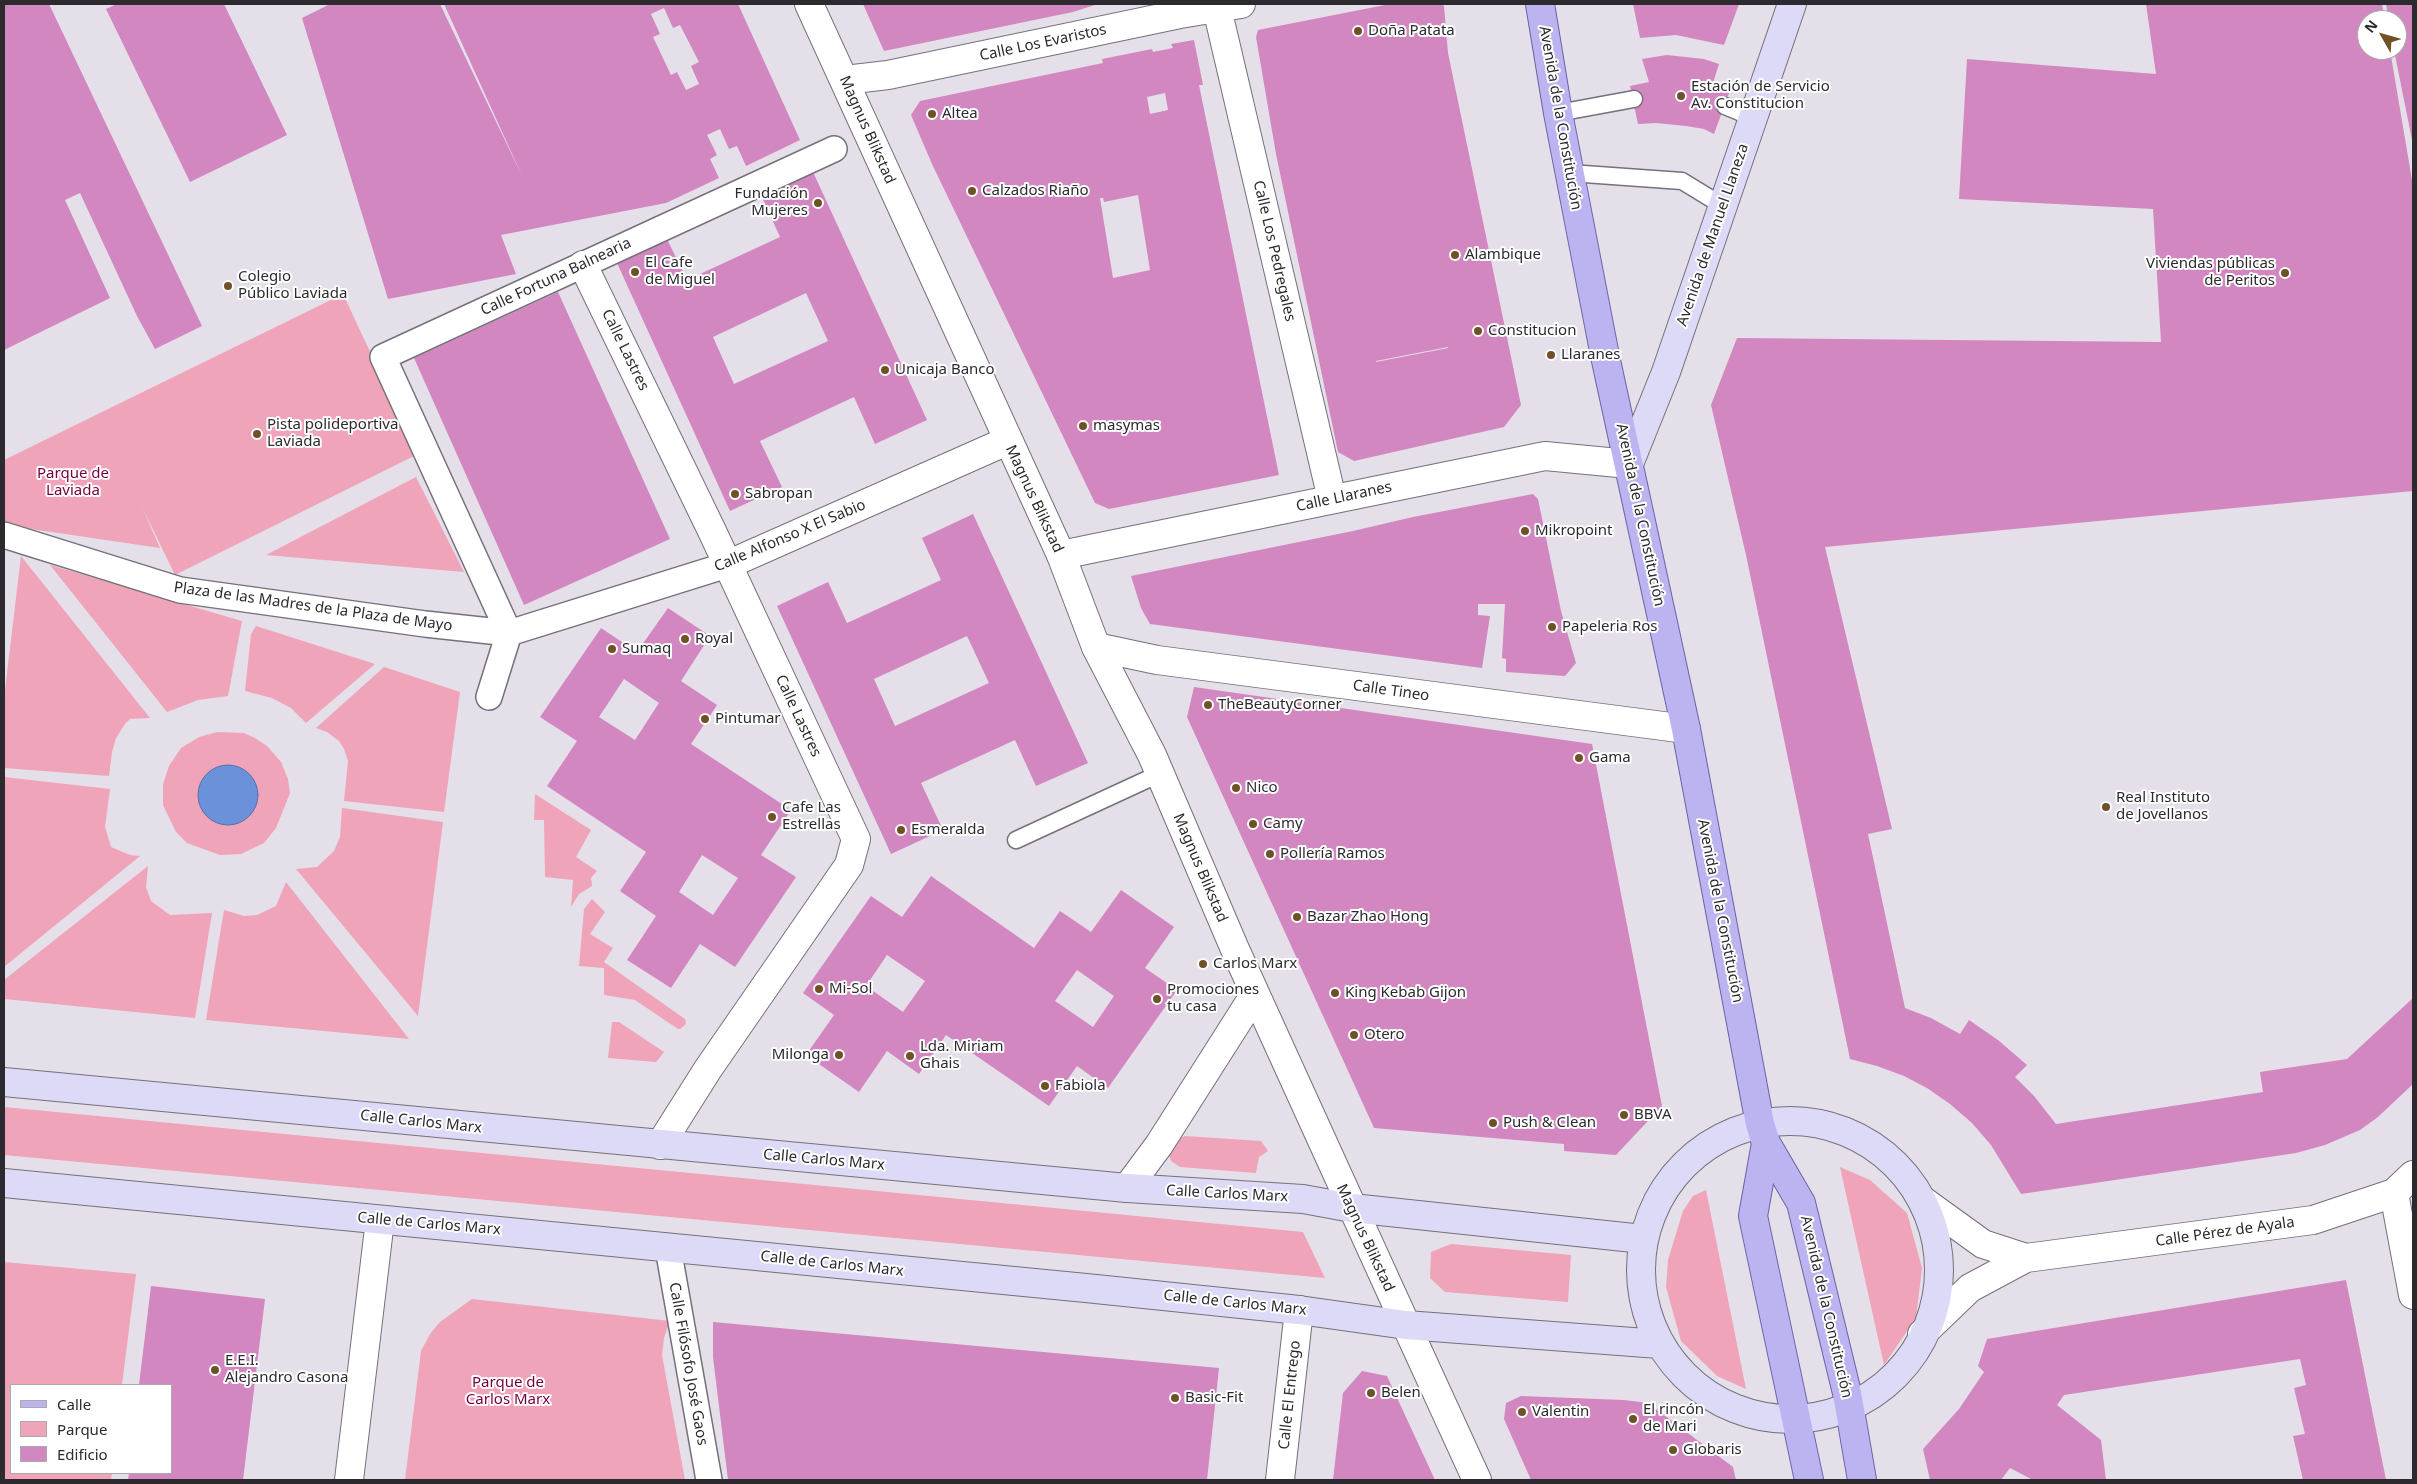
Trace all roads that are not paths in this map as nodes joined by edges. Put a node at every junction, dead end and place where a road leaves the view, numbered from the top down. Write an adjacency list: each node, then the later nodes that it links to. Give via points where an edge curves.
1 (809, 4): 5 (street, Magnus Blikstad)
2 (1540, 4): 8 (main road, Avenida de la Constitución)
3 (1792, 4): 9 (main road, Avenida de Manuel Llaneza)
4 (1224, 5): 5 (street, Calle Los Evaristos, via 888,75); 16 (street, Calle Los Pedregales)
5 (845, 80): 14 (street, Magnus Blikstad)
6 (1634, 100): 8 (lane)
7 (1725, 106): 9 (lane)
8 (1558, 113): 11 (main road, Avenida de la Constitución)
9 (1754, 118): 12 (main road, Avenida de Manuel Llaneza)
10 (834, 149): 13 (street, Calle Fortuna Balnearia)
11 (1570, 173): 12 (lane, via 1682,181); 15 (main road, Avenida de la Constitución)
12 (1723, 206): 15 (main road, Avenida de Manuel Llaneza, via 1666,372)
13 (583, 265): 19 (street, Calle Lastres); 20 (street, Calle Fortuna Balnearia, via 383,357)
14 (1007, 441): 18 (street, Magnus Blikstad); 19 (street, Calle Alfonso X El Sabio)
15 (1629, 464): 16 (street, Calle Llaranes, via 1545,456); 23 (main road, Avenida de la Constitución)
16 (1332, 499): 18 (street, Calle Llaranes)
17 (4, 535): 20 (street, Plaza de las Madres de la Plaza de Mayo, via 180,590)
18 (1061, 555): 21 (street, Magnus Blikstad)
19 (727, 565): 20 (street, Calle Alfonso X El Sabio); 29 (street, Calle Lastres, via 856,839 849,865 708,1069)
20 (509, 634): 22 (street)
21 (1096, 646): 23 (street, Calle Tineo, via 1157,660); 24 (street, Magnus Blikstad)
22 (489, 697)
23 (1686, 729): 28 (main road, Avenida de la Constitución)
24 (1159, 774): 25 (lane); 26 (street, Magnus Blikstad)
25 (1016, 840)
26 (1255, 994): 32 (street, via 1159,1145); 34 (street, Magnus Blikstad)
27 (4, 1082): 29 (main road, Calle Carlos Marx)
28 (1763, 1133): 33 (main road, via 1806,1121 1858,1137 1897,1165); 36 (main road, via 1722,1136 1691,1157 1655,1203); 44 (main road, Avenida de la Constitución, via 1801,1203); 45 (main road, Avenida de la Constitución, via 1753,1216)
29 (660, 1145): 32 (main road, Calle Carlos Marx)
30 (4, 1183): 35 (main road, Calle de Carlos Marx)
31 (2404, 1184): 38 (street, Calle Pérez de Ayala, via 2313,1220); 39 (street)
32 (1127, 1188): 34 (main road, Calle Carlos Marx, via 1303,1198)
33 (1922, 1200): 38 (street, Calle Pérez de Ayala, via 1983,1244); 42 (main road, via 1935,1224 1941,1260 1934,1306)
34 (1352, 1208): 36 (main road, Calle Carlos Marx); 41 (street, Magnus Blikstad)
35 (380, 1220): 37 (main road, Calle de Carlos Marx); 46 (street)
36 (1643, 1239): 43 (main road, via 1640,1263 1647,1314)
37 (668, 1248): 40 (main road, Calle de Carlos Marx); 47 (street, Calle Filósofo José Gaos)
38 (2026, 1258): 42 (street, Calle Pérez de Ayala, via 1970,1288)
39 (2413, 1295)
40 (1299, 1310): 41 (main road, Calle de Carlos Marx); 48 (street, Calle El Entrego)
41 (1406, 1325): 43 (main road, Calle de Carlos Marx); 49 (street, Magnus Blikstad)
42 (1922, 1334): 44 (main road, via 1911,1356 1885,1385)
43 (1660, 1344): 45 (main road, via 1694,1385 1728,1406)
44 (1850, 1409): 45 (main road); 51 (main road, Avenida de la Constitución)
45 (1796, 1418): 50 (main road, Avenida de la Constitución)
46 (349, 1480)
47 (709, 1480)
48 (1280, 1480)
49 (1477, 1480)
50 (1809, 1480)
51 (1862, 1480)

